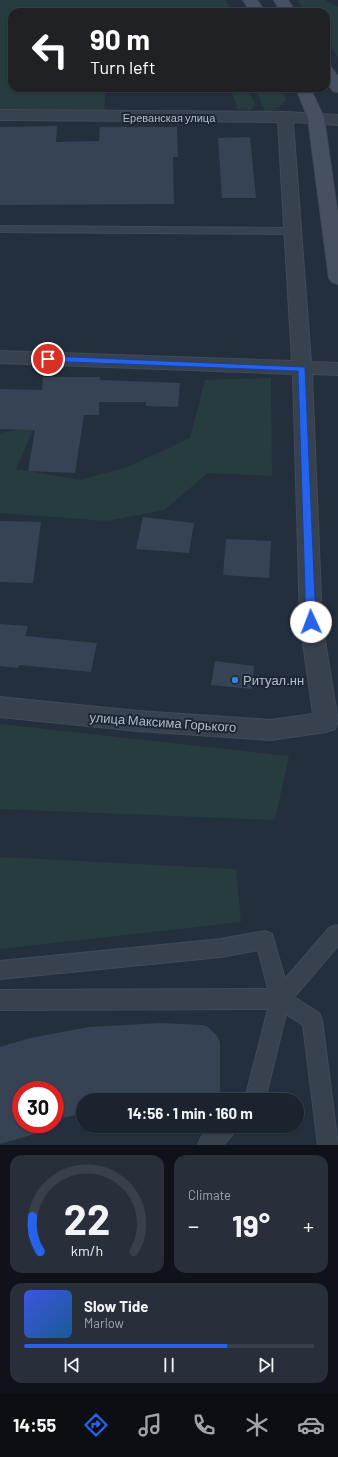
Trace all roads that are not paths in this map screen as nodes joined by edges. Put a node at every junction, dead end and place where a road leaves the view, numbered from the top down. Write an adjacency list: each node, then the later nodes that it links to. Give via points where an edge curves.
1 (330, 76): 2 (main road)
2 (338, 88)
3 (306, 92): 6 (main road)
4 (0, 115): 5 (street, Ереванская улица)
5 (285, 117): 6 (street, Ереванская улица); 9 (street)
6 (316, 118): 7 (street, Ереванская улица); 10 (main road)
7 (338, 120)
8 (0, 229): 9 (lane)
9 (293, 231): 12 (street)
10 (338, 278)
11 (0, 357): 12 (street)
12 (302, 369): 13 (street); 14 (street, улица Максима Горького, via 311,622 326,722 271,730 138,721)
13 (338, 369)
14 (0, 707)
15 (336, 934): 17 (lane)
16 (0, 970): 17 (lane, via 222,948 266,940)
17 (280, 999): 18 (lane); 19 (lane); 22 (lane, via 312,1020)
18 (0, 1000)
19 (257, 1093)
20 (220, 1133): 21 (lane)
21 (208, 1145)
22 (328, 1145)

